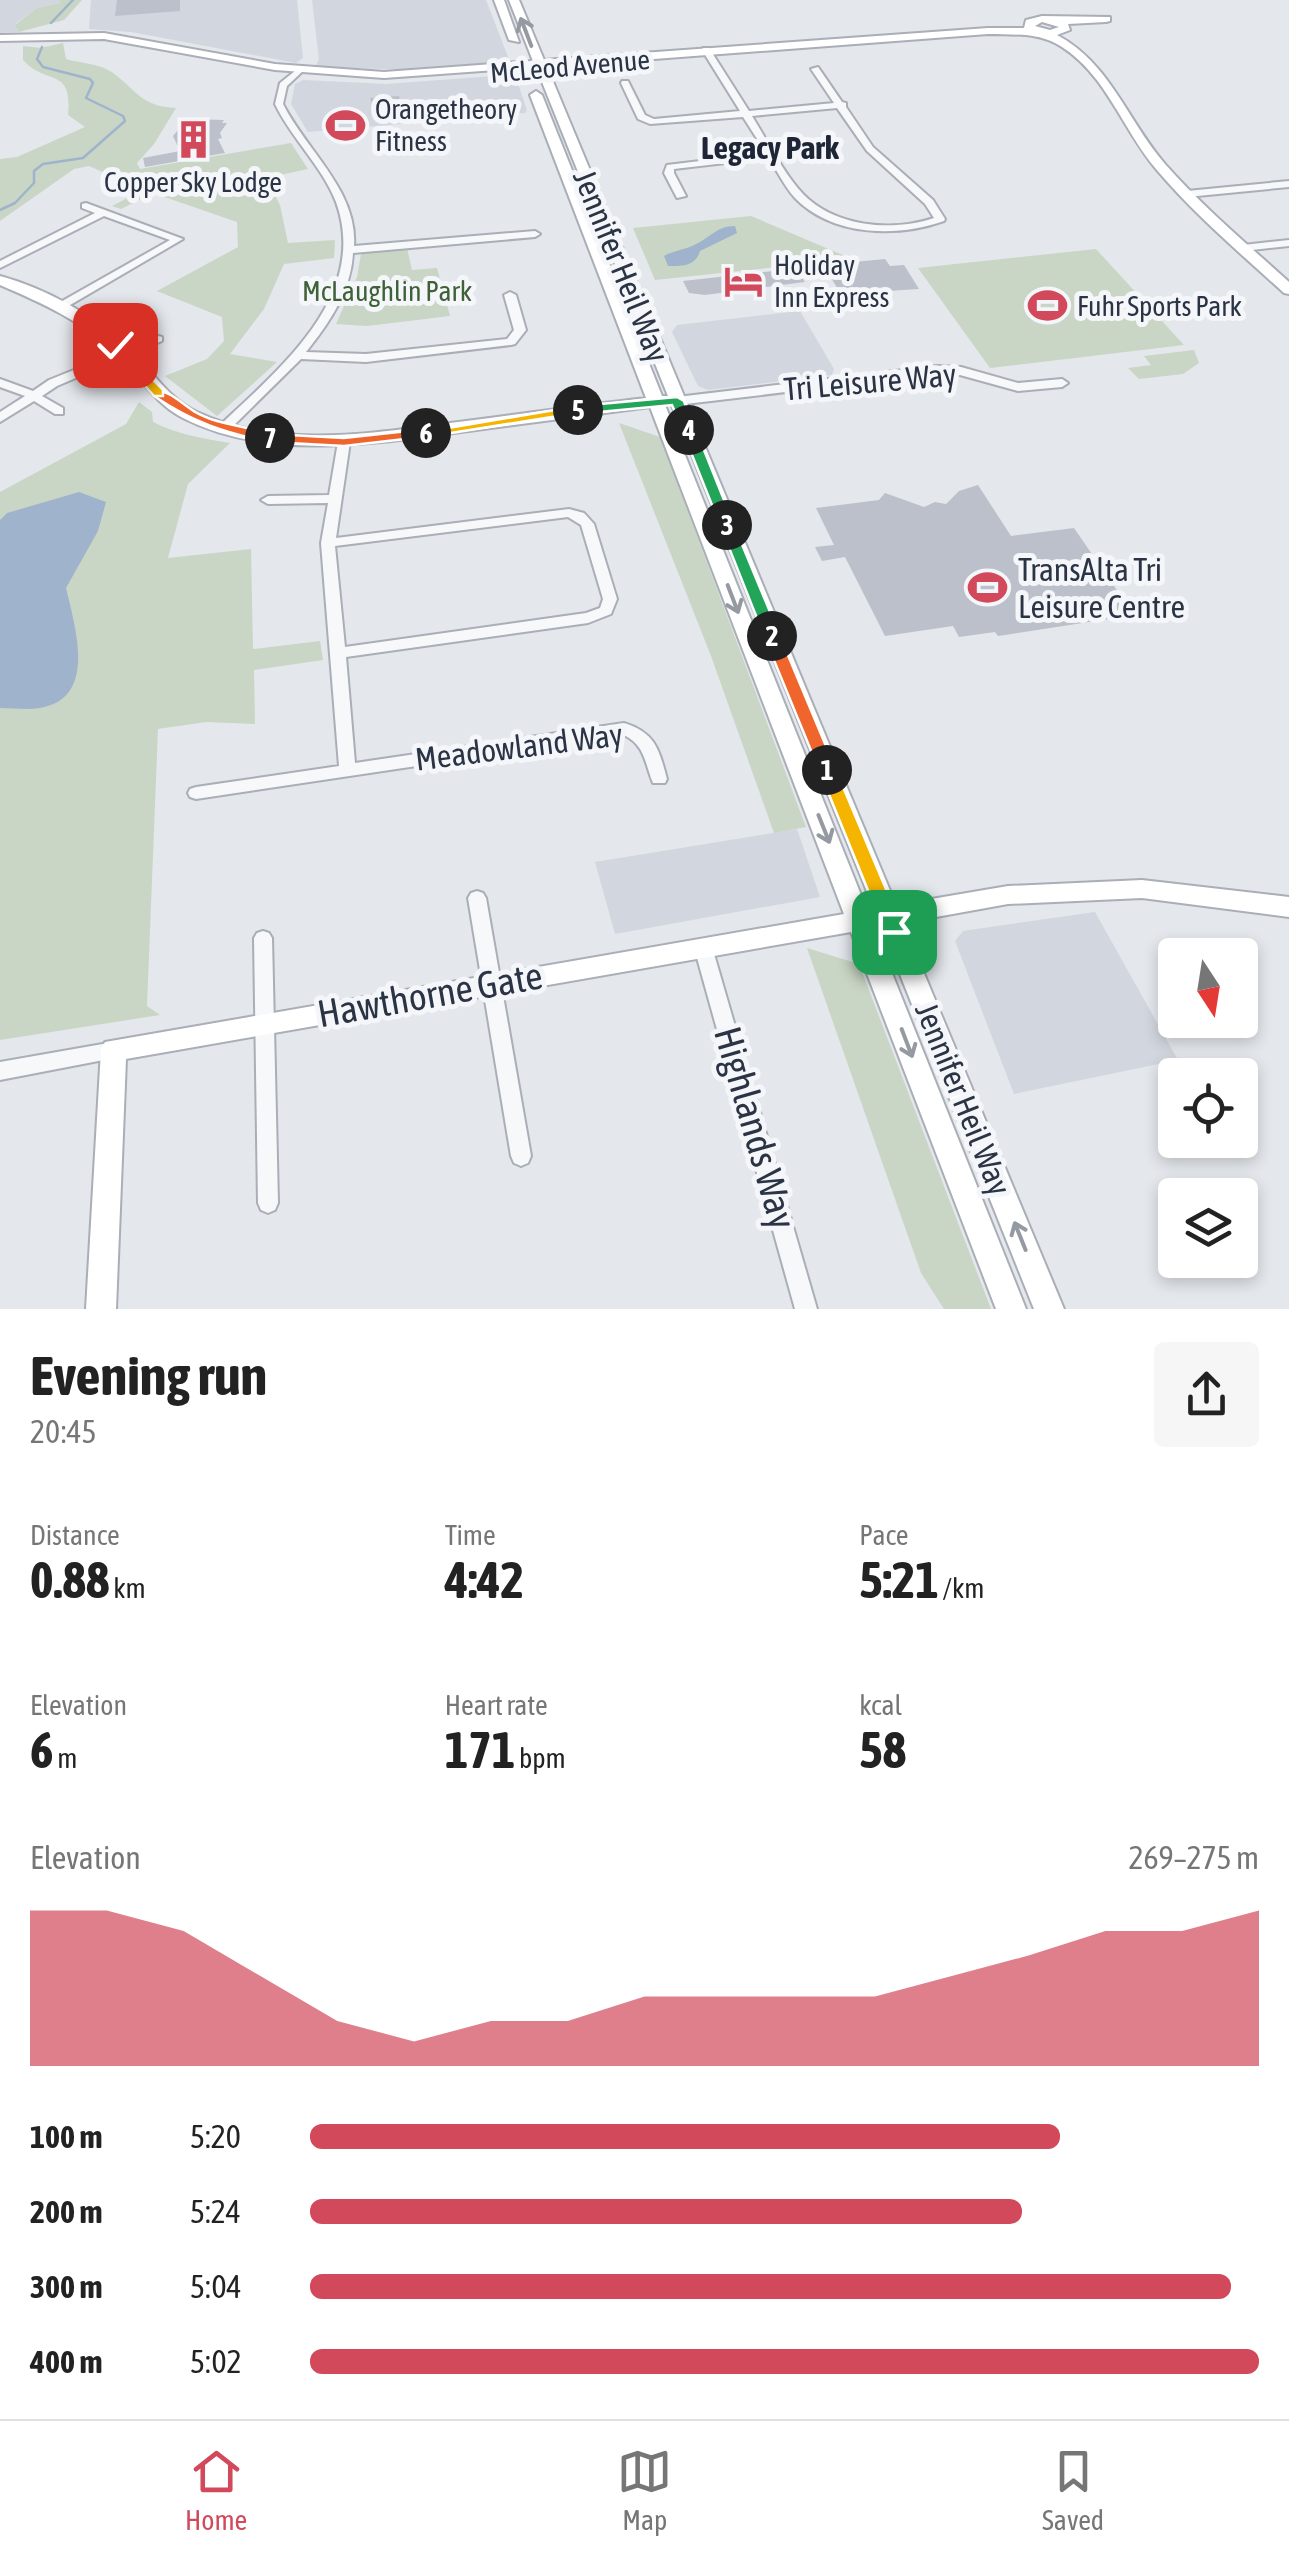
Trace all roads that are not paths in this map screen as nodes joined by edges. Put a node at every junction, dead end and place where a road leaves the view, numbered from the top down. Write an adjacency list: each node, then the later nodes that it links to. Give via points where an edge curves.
1 (499, 0): 9 (street, Jennifer Heil Way)
2 (514, 0): 9 (street, Jennifer Heil Way, one-way to 2)
3 (1061, 26): 4 (street); 4 (street); 6 (street)
4 (1038, 29): 6 (street); 7 (street, McLeod Avenue)
5 (0, 38): 10 (street, McLeod Avenue, via 104,36)
6 (1071, 47): 16 (street, via 1105,80 1144,146)
7 (707, 52): 9 (street, McLeod Avenue); 13 (street)
8 (814, 69): 12 (street)
9 (532, 71): 10 (street, McLeod Avenue, via 390,80); 35 (street, Jennifer Heil Way)
10 (297, 72): 23 (street, via 280,90 279,104 340,200)
11 (625, 83): 13 (street, via 648,122)
12 (843, 106): 13 (street); 14 (street, via 870,149 940,219 869,228 836,220 804,202)
13 (746, 114): 14 (street)
14 (772, 155): 17 (street, via 676,164 669,173)
15 (1289, 184): 16 (street)
16 (1187, 194): 22 (street)
17 (681, 196)
18 (86, 206): 19 (street)
19 (104, 212): 24 (street); 28 (street, via 178,239)
20 (535, 234): 23 (street)
21 (1289, 243): 22 (street)
22 (1244, 248): 26 (street)
23 (349, 250): 31 (street, via 336,299)
24 (0, 264)
25 (0, 280): 28 (street)
26 (1289, 290)
27 (510, 295): 31 (street, via 520,330 511,342 366,358)
28 (60, 306): 30 (street)
29 (158, 339): 30 (street)
30 (124, 352): 34 (street); 38 (street, via 168,402)
31 (299, 355): 38 (street)
32 (1062, 382): 35 (street, Tri Leisure Way, via 1018,388 945,370)
33 (0, 384): 34 (street)
34 (33, 395): 36 (street); 37 (street)
35 (664, 404): 39 (street); 49 (street, Jennifer Heil Way); 50 (street, Jennifer Heil Way, one-way to 50)
36 (58, 411)
37 (0, 418)
38 (223, 429): 39 (street)
39 (344, 442): 40 (street)
40 (332, 499): 41 (street); 42 (street)
41 (268, 500)
42 (328, 543): 43 (street); 43 (street, via 569,514 587,524 610,599 606,611 588,618)
43 (338, 653): 44 (street)
44 (348, 771): 45 (street, Meadowland Way, via 624,730 645,738); 46 (street, Meadowland Way)
45 (658, 779)
46 (196, 792)
47 (477, 898): 53 (street)
48 (1289, 907): 49 (street, Hawthorne Gate, via 1108,888)
49 (888, 914): 50 (street, Hawthorne Gate); 62 (street, Jennifer Heil Way, one-way to 49)
50 (859, 920): 52 (street, Hawthorne Gate); 61 (street, Jennifer Heil Way, one-way to 61)
51 (263, 938): 54 (street)
52 (702, 947): 53 (street, Hawthorne Gate); 60 (street, Highlands Way)
53 (492, 984): 54 (street, Hawthorne Gate); 57 (street)
54 (265, 1023): 55 (street, Hawthorne Gate); 58 (street)
55 (114, 1050): 56 (street, Hawthorne Gate); 59 (street)
56 (0, 1071)
57 (521, 1156)
58 (268, 1204)
59 (101, 1309)
60 (806, 1309)
61 (1012, 1309)
62 (1049, 1309)

